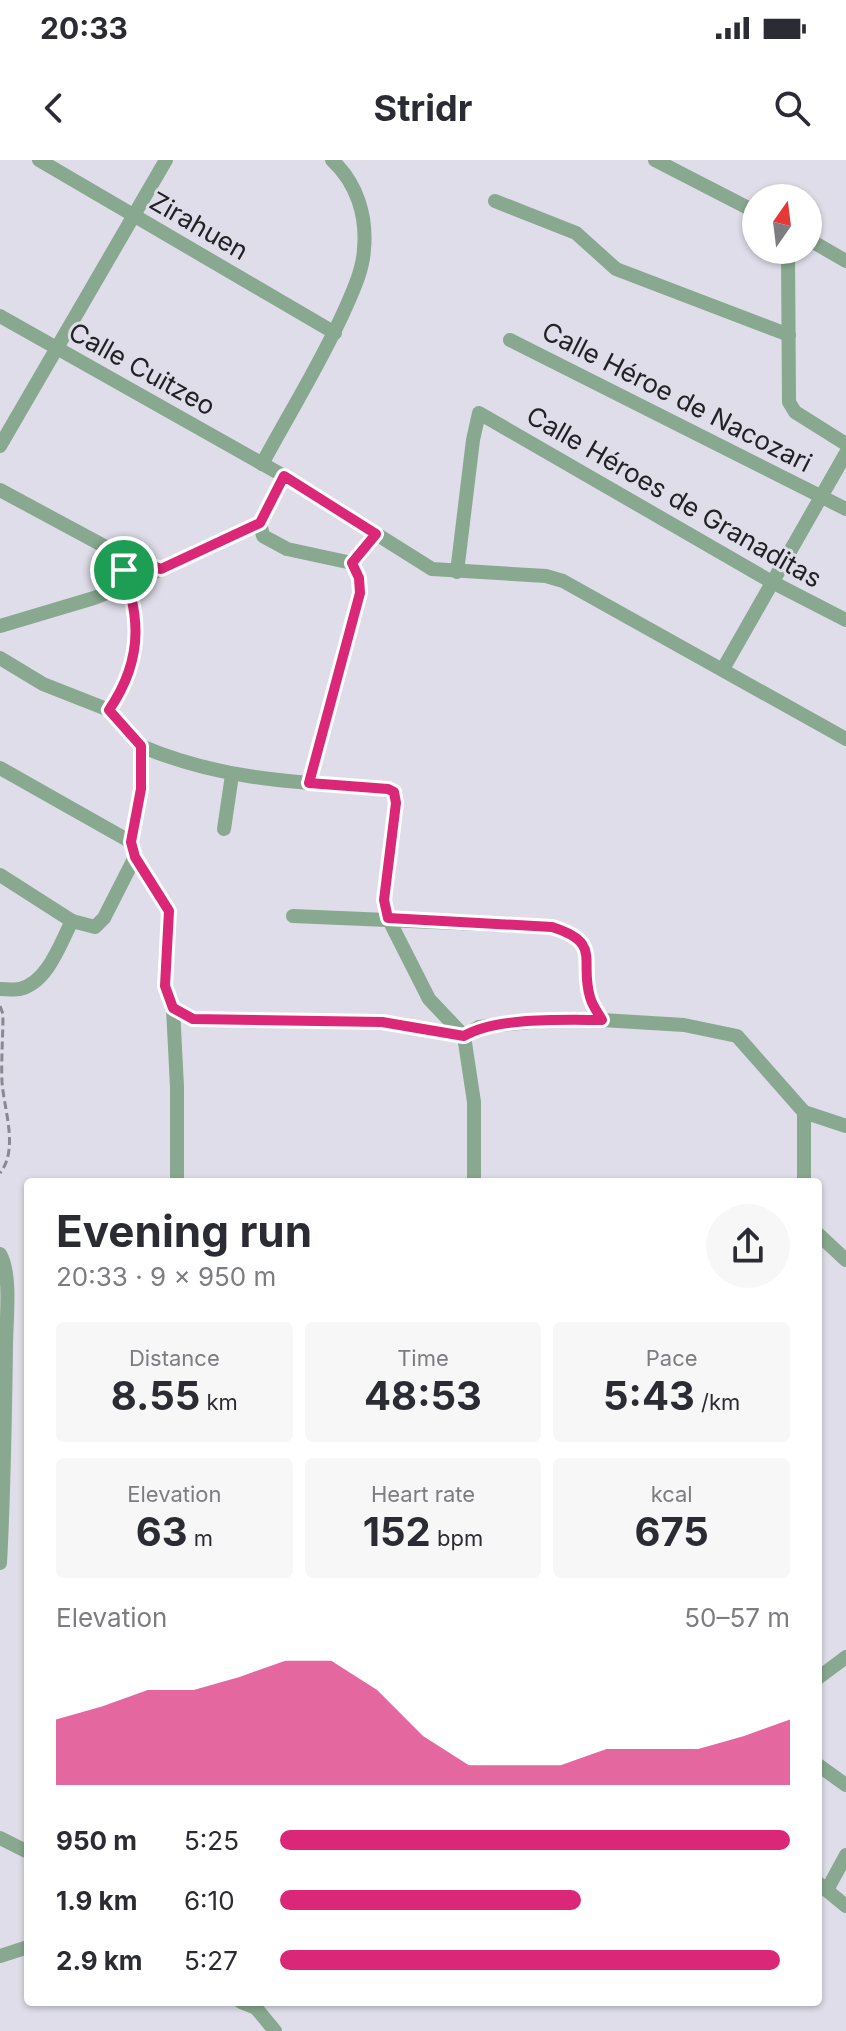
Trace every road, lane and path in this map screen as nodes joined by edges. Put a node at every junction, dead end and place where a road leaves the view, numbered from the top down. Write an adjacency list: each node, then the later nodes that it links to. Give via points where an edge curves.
1 (39, 160): 7 (street, Zirahuen)
2 (166, 160): 7 (street)
3 (332, 160): 12 (street, via 363,208 364,250)
4 (655, 160): 6 (street)
5 (495, 201): 13 (street, via 576,233 616,269)
6 (742, 205)
7 (134, 217): 12 (street, Zirahuen); 15 (street)
8 (822, 247): 9 (street)
9 (846, 261)
10 (788, 264): 13 (street)
11 (0, 316): 15 (street, Calle Cuitzeo)
12 (335, 333): 19 (street)
13 (789, 335): 16 (street, via 789,402 795,412)
14 (510, 340): 22 (street, Calle Héroe de Nacozari)
15 (57, 349): 17 (street); 19 (street, Calle Cuitzeo)
16 (846, 444)
17 (0, 446)
18 (846, 453): 22 (street)
19 (262, 464): 20 (street, Calle Cuitzeo)
20 (284, 476): 24 (street); 25 (street, Calle Cuitzeo)
21 (0, 490): 26 (street)
22 (822, 496): 23 (street, Calle Héroe de Nacozari); 30 (street)
23 (846, 509)
24 (260, 523): 27 (street, via 263,536 276,545); 28 (street)
25 (376, 534): 27 (street); 29 (street, Calle Cuitzeo, via 432,569)
26 (117, 553): 28 (street); 31 (street)
27 (352, 563): 41 (street, via 360,593)
28 (161, 569): 31 (street)
29 (457, 572): 30 (street, Calle Héroes de Granaditas, via 479,413); 35 (street, Calle Cuitzeo, via 563,581)
30 (772, 582): 32 (street, Calle Héroes de Granaditas); 35 (street)
31 (130, 584): 33 (street); 36 (street, via 137,630 134,661)
32 (846, 620)
33 (0, 626)
34 (0, 658): 36 (street, via 43,684)
35 (723, 669): 37 (street, Calle Cuitzeo)
36 (109, 710): 38 (street)
37 (846, 739)
38 (141, 746): 40 (street, via 178,762); 43 (street)
39 (0, 768): 43 (street)
40 (232, 775): 41 (street); 42 (street)
41 (309, 783): 46 (street, via 394,792 384,900)
42 (224, 829)
43 (133, 849): 47 (street, via 104,918 95,927); 50 (street, via 169,911 165,986)
44 (0, 875): 47 (street)
45 (293, 916): 46 (street)
46 (388, 918): 51 (street, via 552,927 573,934 587,950 590,997); 52 (street, via 429,999)
47 (72, 921): 48 (street, via 35,982)
48 (0, 989)
49 (0, 1006): 55 (path, via 10,1142)
50 (173, 1008): 52 (street, via 193,1019 382,1022); 56 (street)
51 (602, 1020): 52 (street, via 479,1027); 53 (street, via 684,1025 737,1036)
52 (464, 1036): 57 (street, via 474,1102)
53 (804, 1112): 54 (street); 58 (street)
54 (846, 1126)
55 (0, 1173)
56 (177, 1178)
57 (474, 1178)
58 (804, 1178)
59 (822, 1238): 61 (street)
60 (0, 1254): 62 (street, via 6,1307)
61 (846, 1260)
62 (0, 1563)
63 (846, 1657): 64 (street)
64 (822, 1675)
65 (822, 1768): 66 (street)
66 (846, 1785)
67 (0, 1838): 68 (street)
68 (24, 1850)
69 (846, 1855): 70 (street)
70 (822, 1886): 71 (street)
71 (846, 1906)
72 (24, 1948): 73 (street)
73 (0, 1956)
74 (251, 2006): 75 (street)
75 (275, 2031)

